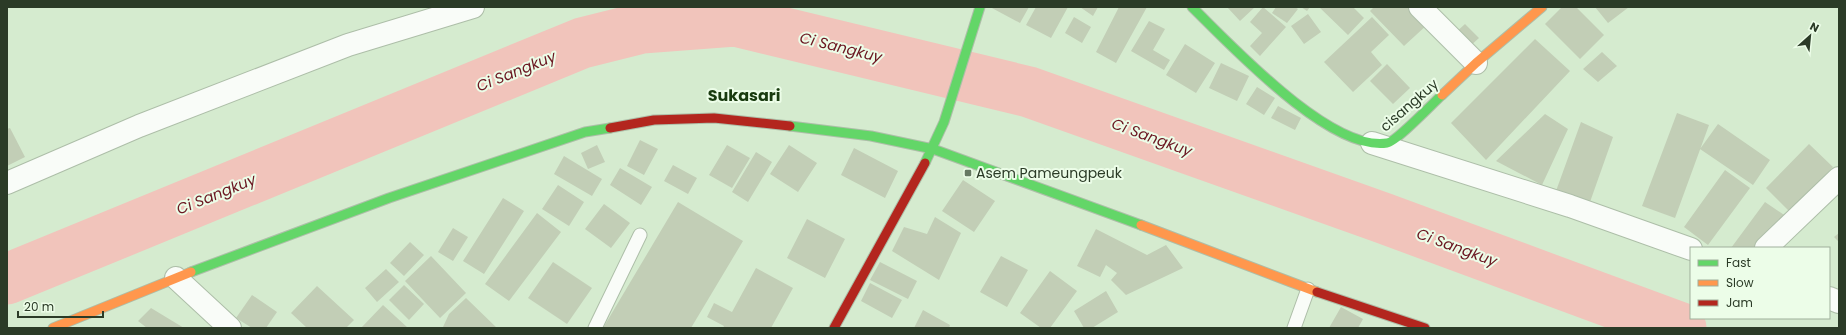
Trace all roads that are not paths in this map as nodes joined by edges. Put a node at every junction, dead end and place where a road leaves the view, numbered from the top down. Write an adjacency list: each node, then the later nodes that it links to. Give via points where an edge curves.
1 (474, 7): 10 (street, via 348,45 139,126)
2 (1192, 7): 7 (street, cisangkuy, via 1276,87 1304,110 1332,129 1354,139)
3 (1420, 7): 6 (street)
4 (1542, 7): 6 (street, cisangkuy)
5 (976, 11): 8 (street, via 944,122)
6 (1476, 63): 7 (street, cisangkuy, via 1398,136 1388,143)
7 (1372, 143): 13 (street, via 1570,206)
8 (933, 150): 14 (street, via 871,136 813,128 714,118 654,120 577,135 389,198); 15 (street); 19 (street)
9 (1839, 178): 12 (street)
10 (7, 183)
11 (640, 235): 18 (lane)
12 (1767, 247)
13 (1690, 249)
14 (176, 278): 16 (street); 17 (street)
15 (1308, 288): 20 (lane); 21 (street)
16 (53, 328)
17 (230, 328)
18 (595, 328)
19 (834, 328)
20 (1294, 328)
21 (1425, 328)

